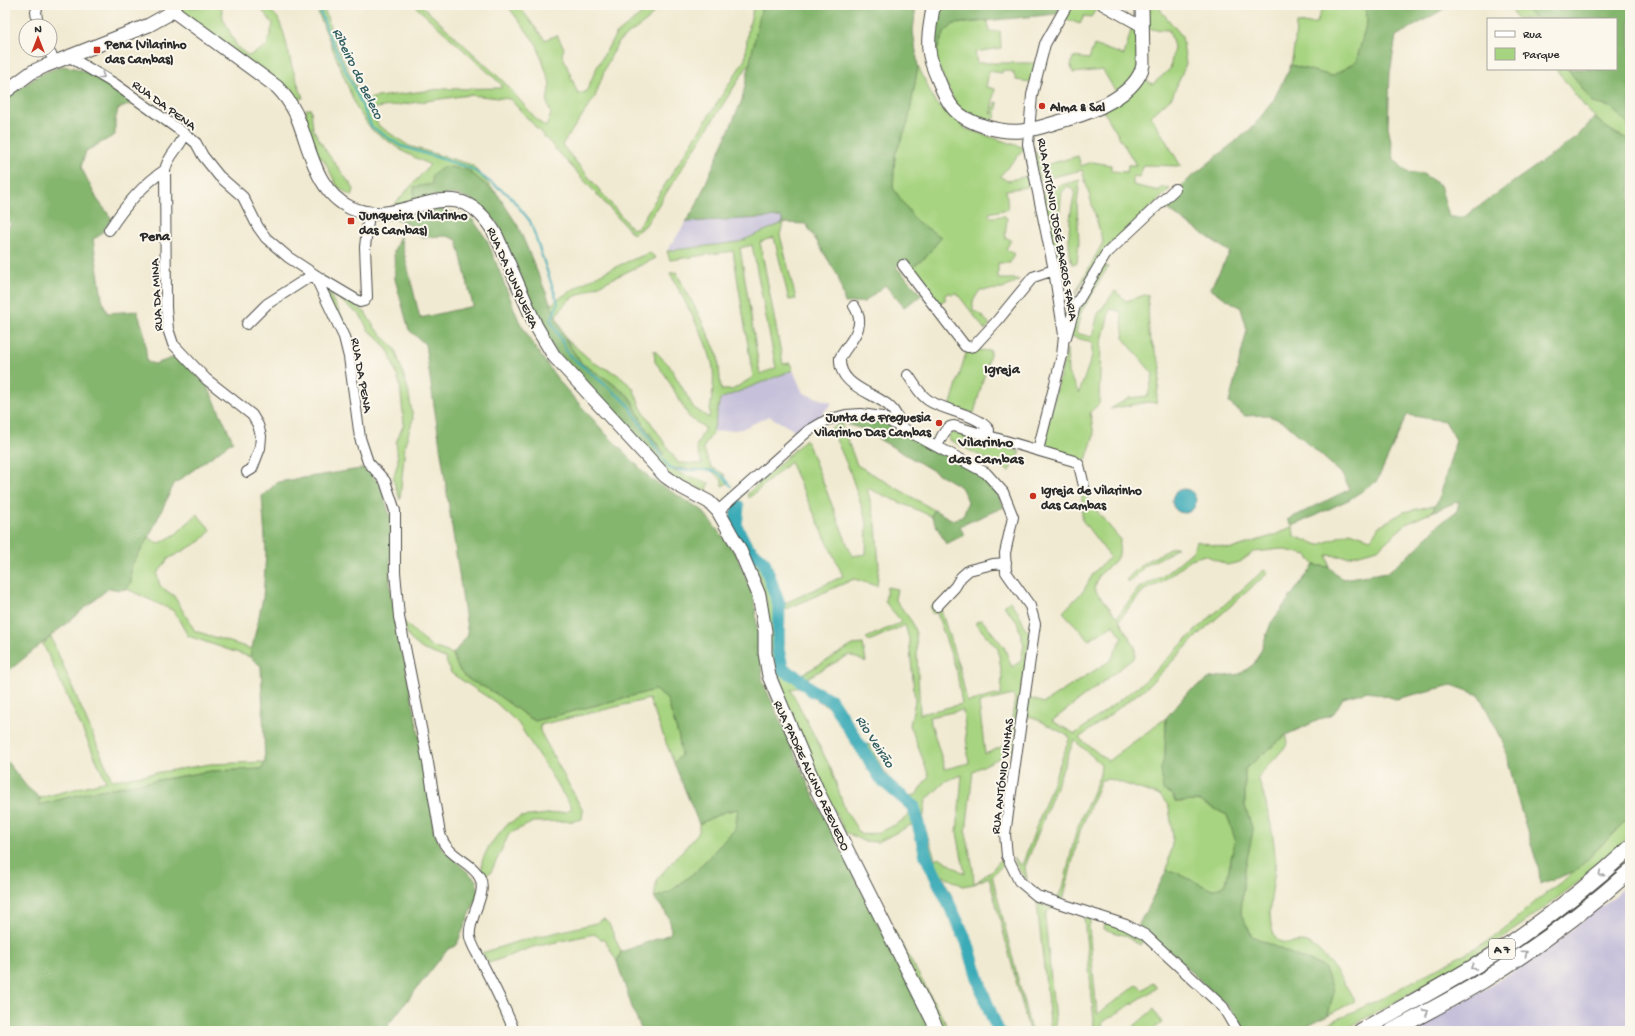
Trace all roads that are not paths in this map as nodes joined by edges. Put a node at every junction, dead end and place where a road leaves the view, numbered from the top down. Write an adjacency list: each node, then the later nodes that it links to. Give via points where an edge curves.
1 (38, 5): 7 (street)
2 (933, 5): 13 (main road, via 928,33 929,51 937,77 954,109 966,118 989,127 1015,132)
3 (1067, 5): 13 (street, RUA ANTÓNIO JOSÉ BARROS FARIA, via 1045,44 1032,95)
4 (1103, 5): 8 (street)
5 (1142, 5): 8 (main road)
6 (174, 7): 9 (main road, via 149,26); 17 (main road, RUA DA JUNQUEIRA, via 277,87 296,114 314,165 326,187 350,208)
7 (37, 18)
8 (1141, 26): 13 (main road, via 1143,65 1135,82 1111,100 1085,113)
9 (68, 56): 11 (main road); 14 (street, RUA DA PENA, one-way to 14, via 115,84)
10 (53, 58): 11 (street)
11 (55, 61): 12 (main road, via 32,72)
12 (5, 92)
13 (1029, 130): 20 (street, RUA ANTÓNIO JOSÉ BARROS FARIA, via 1028,144)
14 (185, 134): 15 (street, via 182,143 166,162); 21 (street, RUA DA PENA, via 196,143 219,176 243,197 266,238)
15 (165, 170): 18 (street, via 129,202); 30 (street, RUA DA MINA, via 168,328 173,344 182,355 206,379 252,415 258,425 261,436 260,448 252,469)
16 (1174, 189): 24 (street, via 1106,254 1075,306)
17 (369, 213): 21 (street, RUA DA PENA, via 365,247 367,297 364,301 360,302); 32 (main road, RUA DA JUNQUEIRA, via 389,212 444,200 459,201 476,209 490,222 536,326 554,356 665,476 709,502)
18 (109, 230)
19 (902, 265): 20 (street, via 968,347 974,346 1033,277)
20 (1054, 270): 24 (street, RUA ANTÓNIO JOSÉ BARROS FARIA, via 1064,334)
21 (314, 274): 23 (street, via 267,304); 37 (street, RUA DA PENA, via 344,337 360,438 368,462 385,480 394,511 394,572 399,617 442,842 481,879 482,889 471,923 470,938)
22 (854, 306): 26 (street, via 859,314 860,323 840,358 841,367 855,386 893,410)
23 (247, 324)
24 (1063, 345): 29 (street, RUA ANTÓNIO JOSÉ BARROS FARIA)
25 (908, 375): 27 (street, via 926,399 981,422 989,430)
26 (902, 428): 28 (street, RUA ANTÓNIO VINHAS); 32 (street, RUA ANTÓNIO VINHAS, via 882,417 861,414 827,420 808,431)
27 (988, 436): 28 (street, via 951,426); 29 (street)
28 (937, 446): 33 (street, RUA ANTÓNIO VINHAS, via 986,473 1003,492 1013,517 1005,553)
29 (1038, 450): 31 (street, via 1074,461 1079,466)
30 (246, 472)
31 (1084, 486)
32 (718, 511): 38 (main road, RUA PADRE ALCINO AZEVEDO, via 739,548 759,595 768,676 818,792)
33 (1006, 563): 34 (street, via 968,570); 39 (street, RUA ANTÓNIO VINHAS, via 1006,572 1030,606 1035,624 1005,834 1007,856 1020,881 1037,896 1126,925 1145,935 1223,1007)
34 (937, 606)
35 (1630, 848): 40 (highway, A 7, one-way to 40, via 1596,879 1534,927 1466,971)
36 (1630, 871): 41 (highway, A 7, one-way to 36, via 1474,986 1523,955 1585,909)
37 (514, 1031)
38 (938, 1031)
39 (1237, 1031)
40 (1361, 1031)
41 (1392, 1031)

